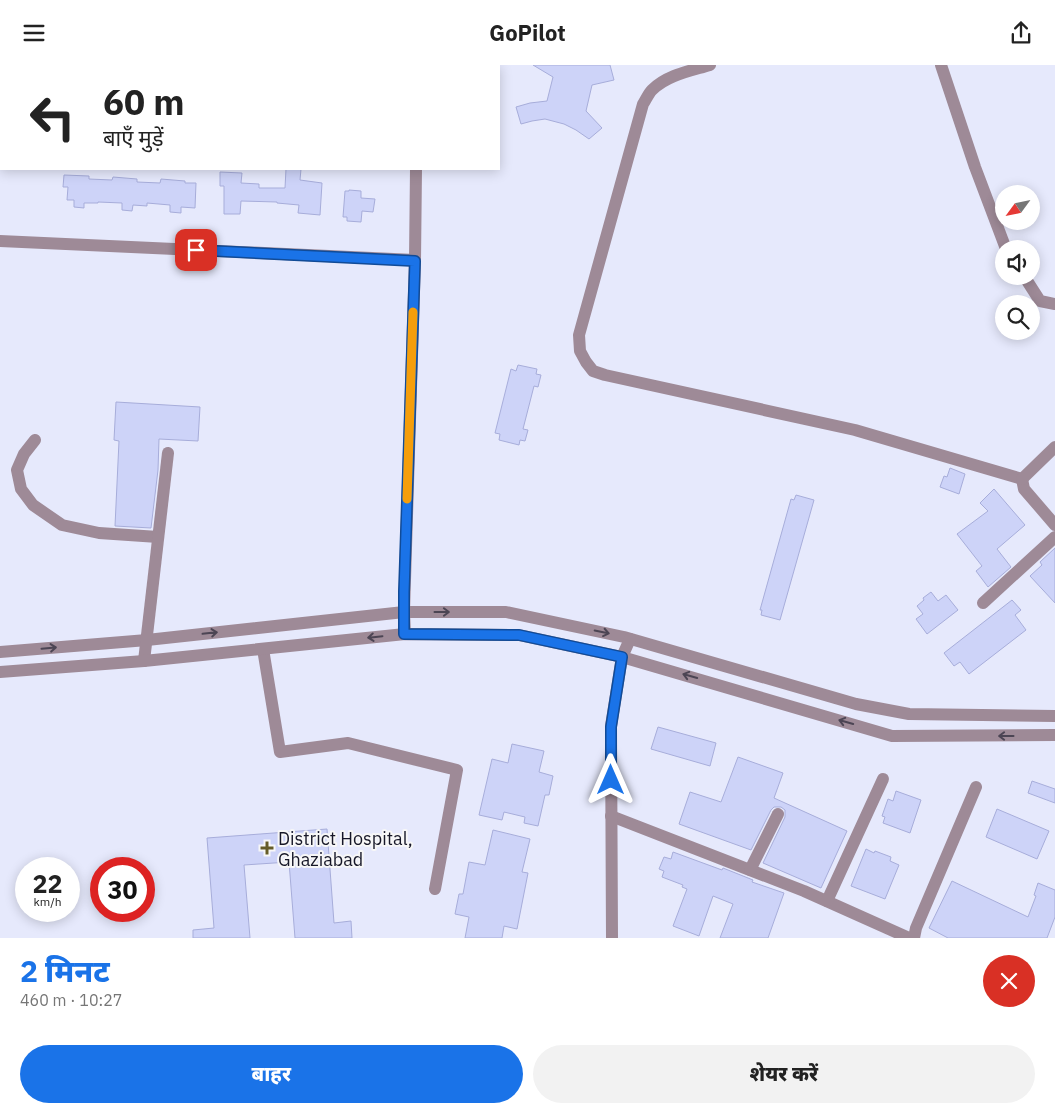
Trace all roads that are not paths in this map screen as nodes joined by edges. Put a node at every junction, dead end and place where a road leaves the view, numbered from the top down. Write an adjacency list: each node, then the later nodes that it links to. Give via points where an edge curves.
1 (710, 65): 12 (street, via 678,74 664,82 651,91 644,104 579,335 580,351 586,362 593,371 605,375 855,429)
2 (941, 65): 4 (street)
3 (416, 170): 6 (street)
4 (1003, 240)
5 (0, 241): 6 (street)
6 (415, 261): 17 (street)
7 (1030, 285): 8 (street, via 1040,301)
8 (1055, 304)
9 (35, 440): 14 (street, via 17,470 21,489 33,505 62,525 98,533)
10 (1055, 447): 12 (street)
11 (168, 453): 14 (street)
12 (1022, 479): 13 (street, via 1024,489)
13 (1055, 525)
14 (158, 537): 20 (street)
15 (1055, 537): 16 (street)
16 (983, 603)
17 (404, 612): 18 (street); 19 (street, one-way to 19, via 506,612); 20 (street, one-way to 17)
18 (404, 634): 21 (street, one-way to 21); 23 (street, via 519,635)
19 (630, 639): 23 (street); 26 (street, via 865,706 909,714)
20 (147, 640): 22 (street, one-way to 20); 24 (street)
21 (264, 649): 24 (street); 33 (street, via 280,752 348,743 457,770)
22 (0, 652)
23 (622, 657): 27 (street, one-way to 23, via 892,736); 31 (street, via 611,727)
24 (144, 661): 25 (street)
25 (0, 672)
26 (1055, 716)
27 (1055, 735)
28 (883, 779): 34 (street)
29 (976, 787): 37 (street)
30 (778, 814): 32 (street)
31 (611, 816): 32 (street); 35 (street)
32 (750, 870): 34 (street)
33 (436, 889)
34 (827, 901): 36 (street)
35 (612, 938)
36 (910, 938)
37 (914, 938)

